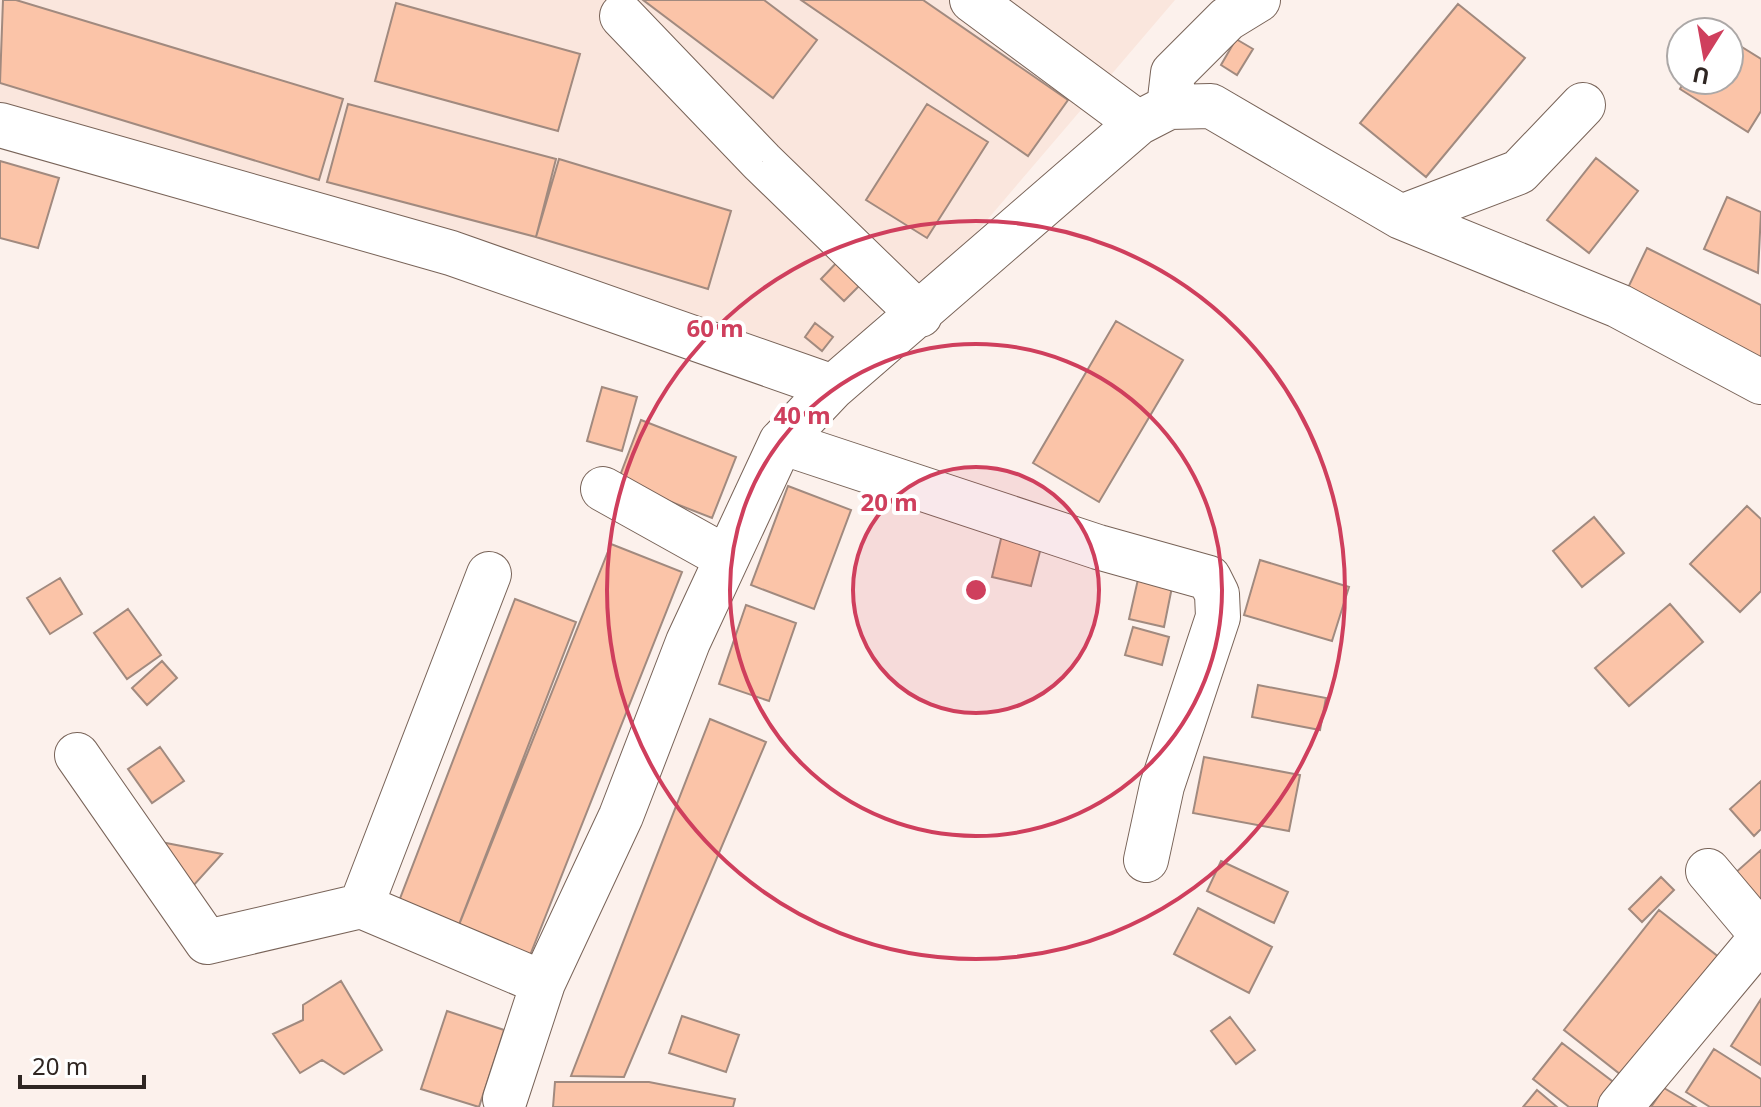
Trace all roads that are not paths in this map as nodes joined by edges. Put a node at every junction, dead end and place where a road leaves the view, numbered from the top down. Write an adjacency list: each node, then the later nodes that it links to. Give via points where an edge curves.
1 (1258, 0): 5 (street, via 1227,19 1173,73)
2 (994, 7): 5 (street)
3 (622, 16): 8 (street)
4 (1583, 105): 7 (street, via 1519,172)
5 (1154, 115): 7 (street, via 1211,106); 8 (street)
6 (0, 125): 10 (street, via 451,253)
7 (1401, 217): 9 (street, via 1619,306)
8 (920, 315): 10 (street)
9 (1761, 382)
10 (833, 387): 11 (street)
11 (781, 442): 13 (street); 16 (street, via 1098,547 1209,578 1217,594 1218,617 1162,786)
12 (603, 489): 13 (street)
13 (725, 557): 20 (street, via 621,816)
14 (489, 574): 18 (street)
15 (77, 755): 18 (street, via 207,942)
16 (1146, 860)
17 (1708, 871): 19 (street)
18 (361, 906): 20 (street)
19 (1761, 936): 22 (street)
20 (543, 983): 21 (street)
21 (505, 1099)
22 (1620, 1107)

